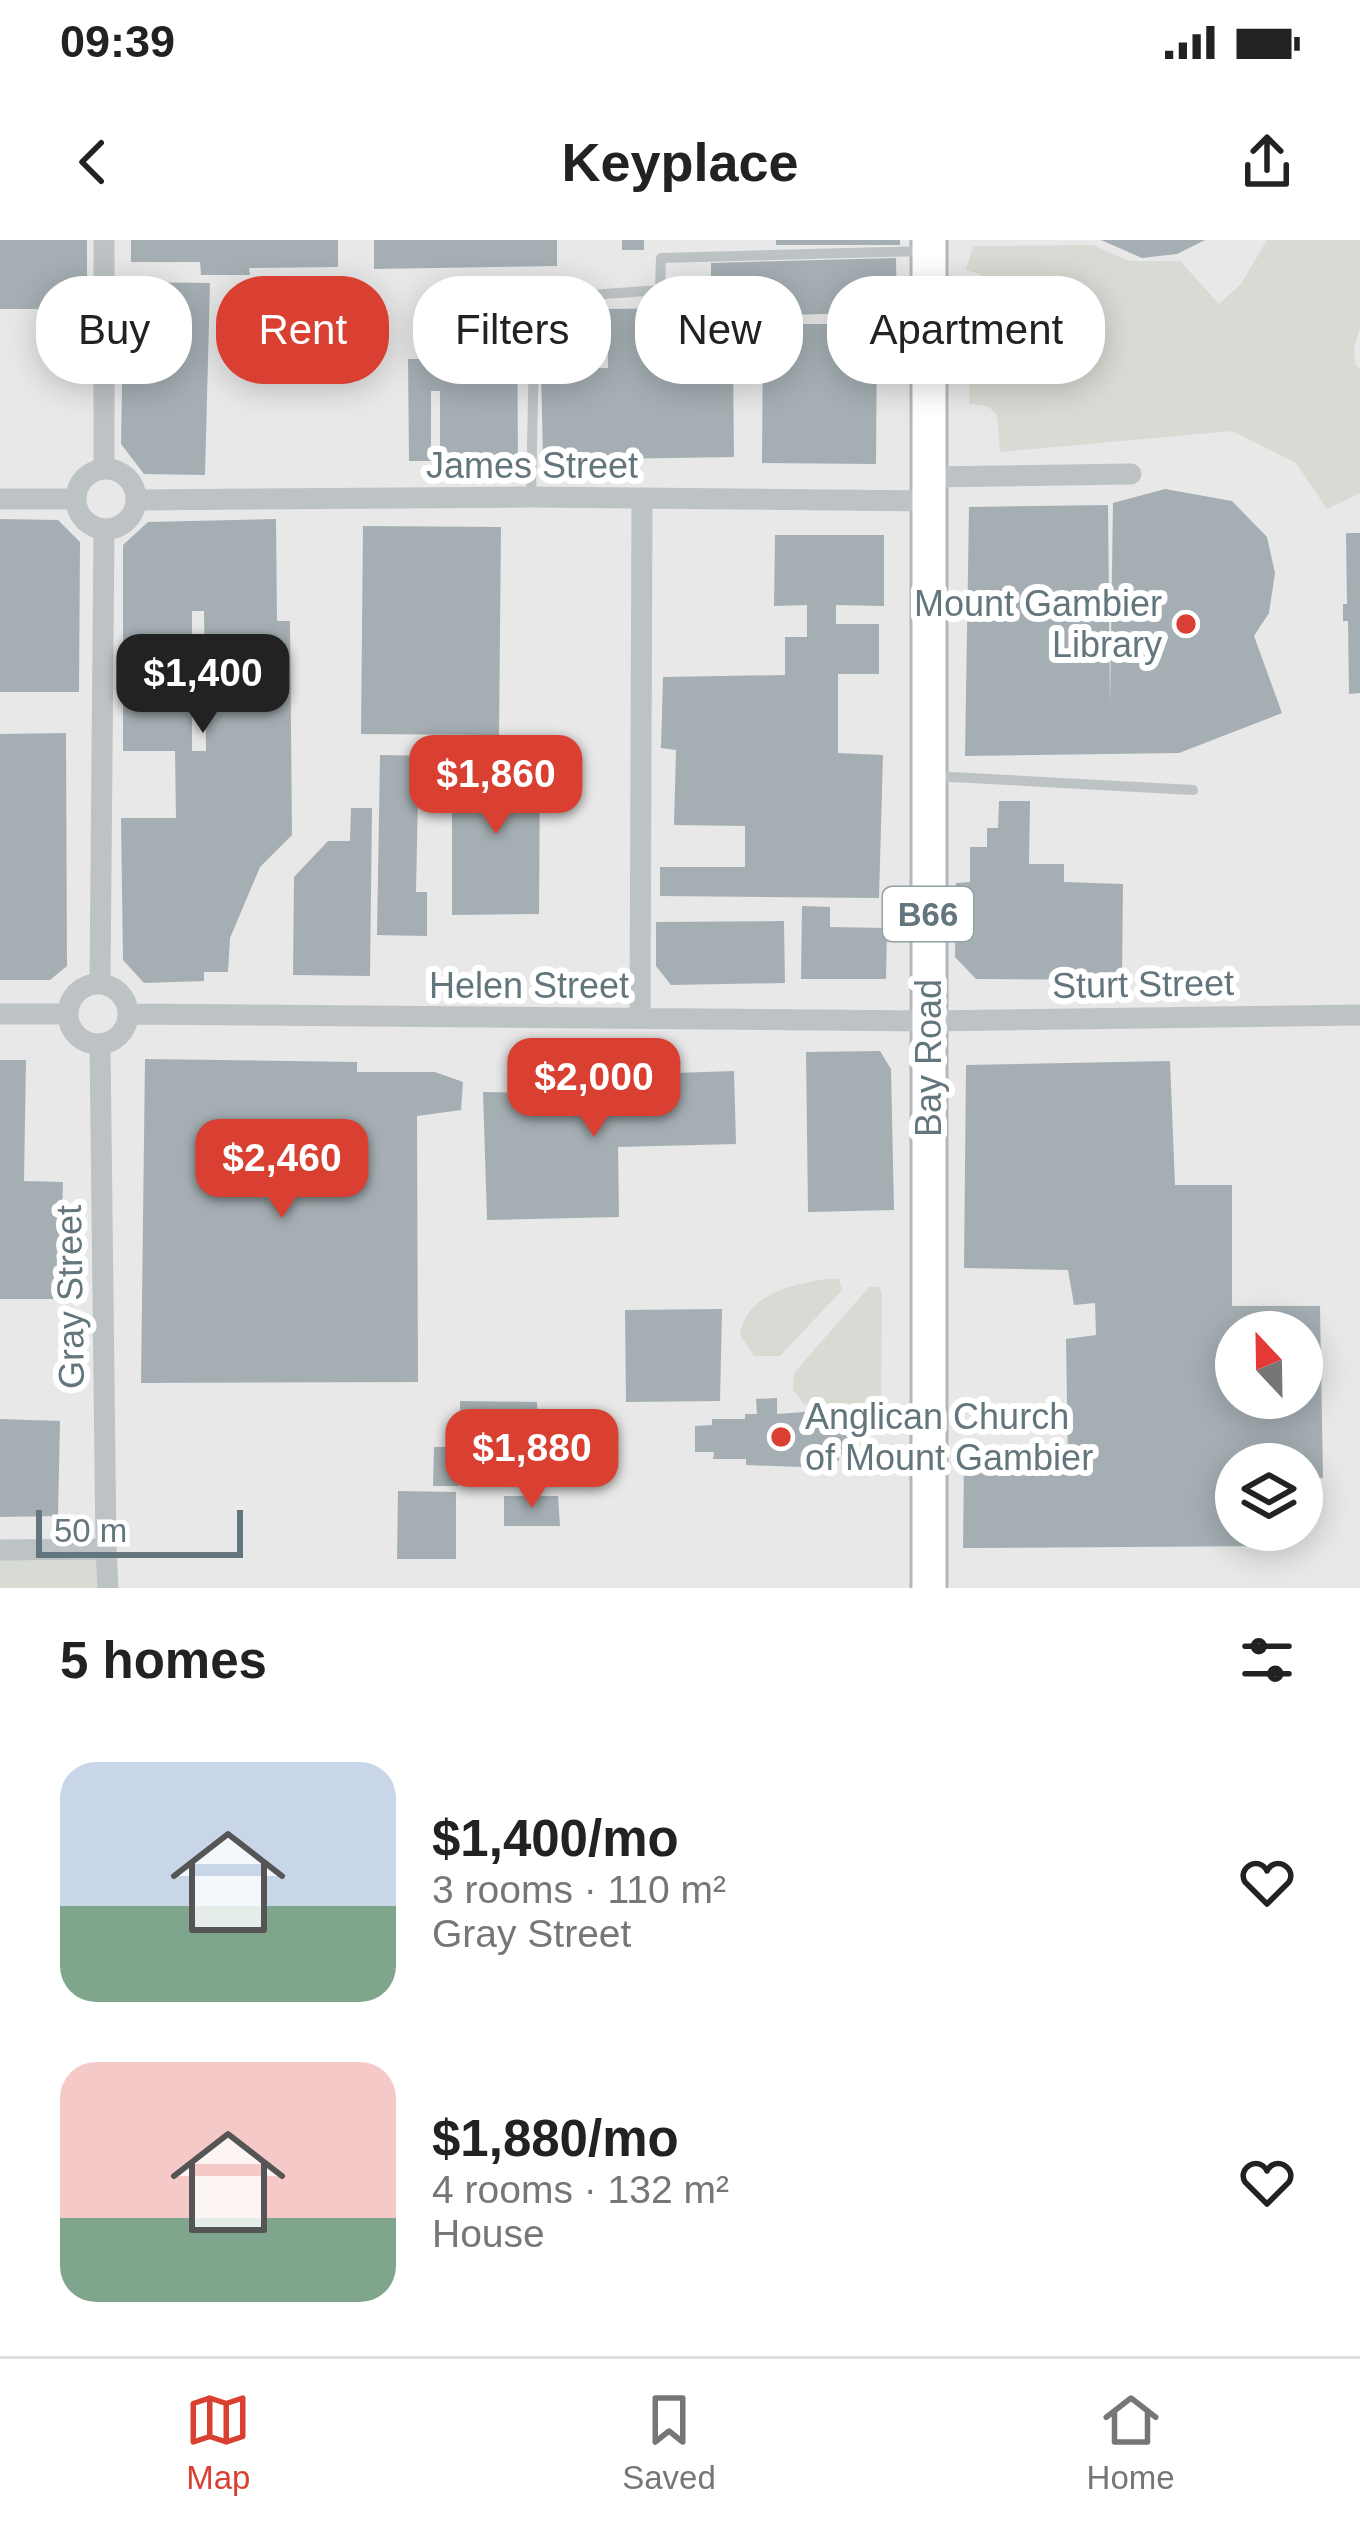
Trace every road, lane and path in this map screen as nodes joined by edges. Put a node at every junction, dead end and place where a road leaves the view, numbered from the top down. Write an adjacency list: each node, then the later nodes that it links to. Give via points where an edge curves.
1 (104, 240): 3 (street)
2 (929, 245): 5 (main road, Bay Road / B66); 6 (lane, via 661,258 659,290 535,299)
3 (104, 469): 9 (street, via 81,482); 10 (street, via 124,474)
4 (1131, 474): 5 (street, James Street)
5 (928, 489): 7 (street, James Street); 12 (main road, Bay Road / B66)
6 (531, 497): 7 (street, James Street); 10 (street, James Street)
7 (643, 498): 19 (street)
8 (0, 500): 9 (street)
9 (76, 500): 11 (street, via 81,516)
10 (136, 500): 11 (street, via 130,518)
11 (104, 529): 14 (street)
12 (928, 776): 13 (lane); 20 (main road, Bay Road / B66)
13 (1192, 790)
14 (100, 983): 16 (street, via 124,996); 17 (street, via 81,989)
15 (0, 1014): 17 (street)
16 (129, 1014): 19 (street, Helen Street); 21 (street, via 123,1031)
17 (68, 1015): 21 (street, via 81,1039)
18 (1360, 1016): 20 (street, Sturt Street)
19 (640, 1018): 20 (street, Helen Street)
20 (928, 1021): 25 (main road, Bay Road / B66)
21 (100, 1044): 22 (street, Gray Street)
22 (106, 1549): 23 (street); 24 (street, Gray Street)
23 (0, 1550)
24 (108, 1588)
25 (929, 1588)

